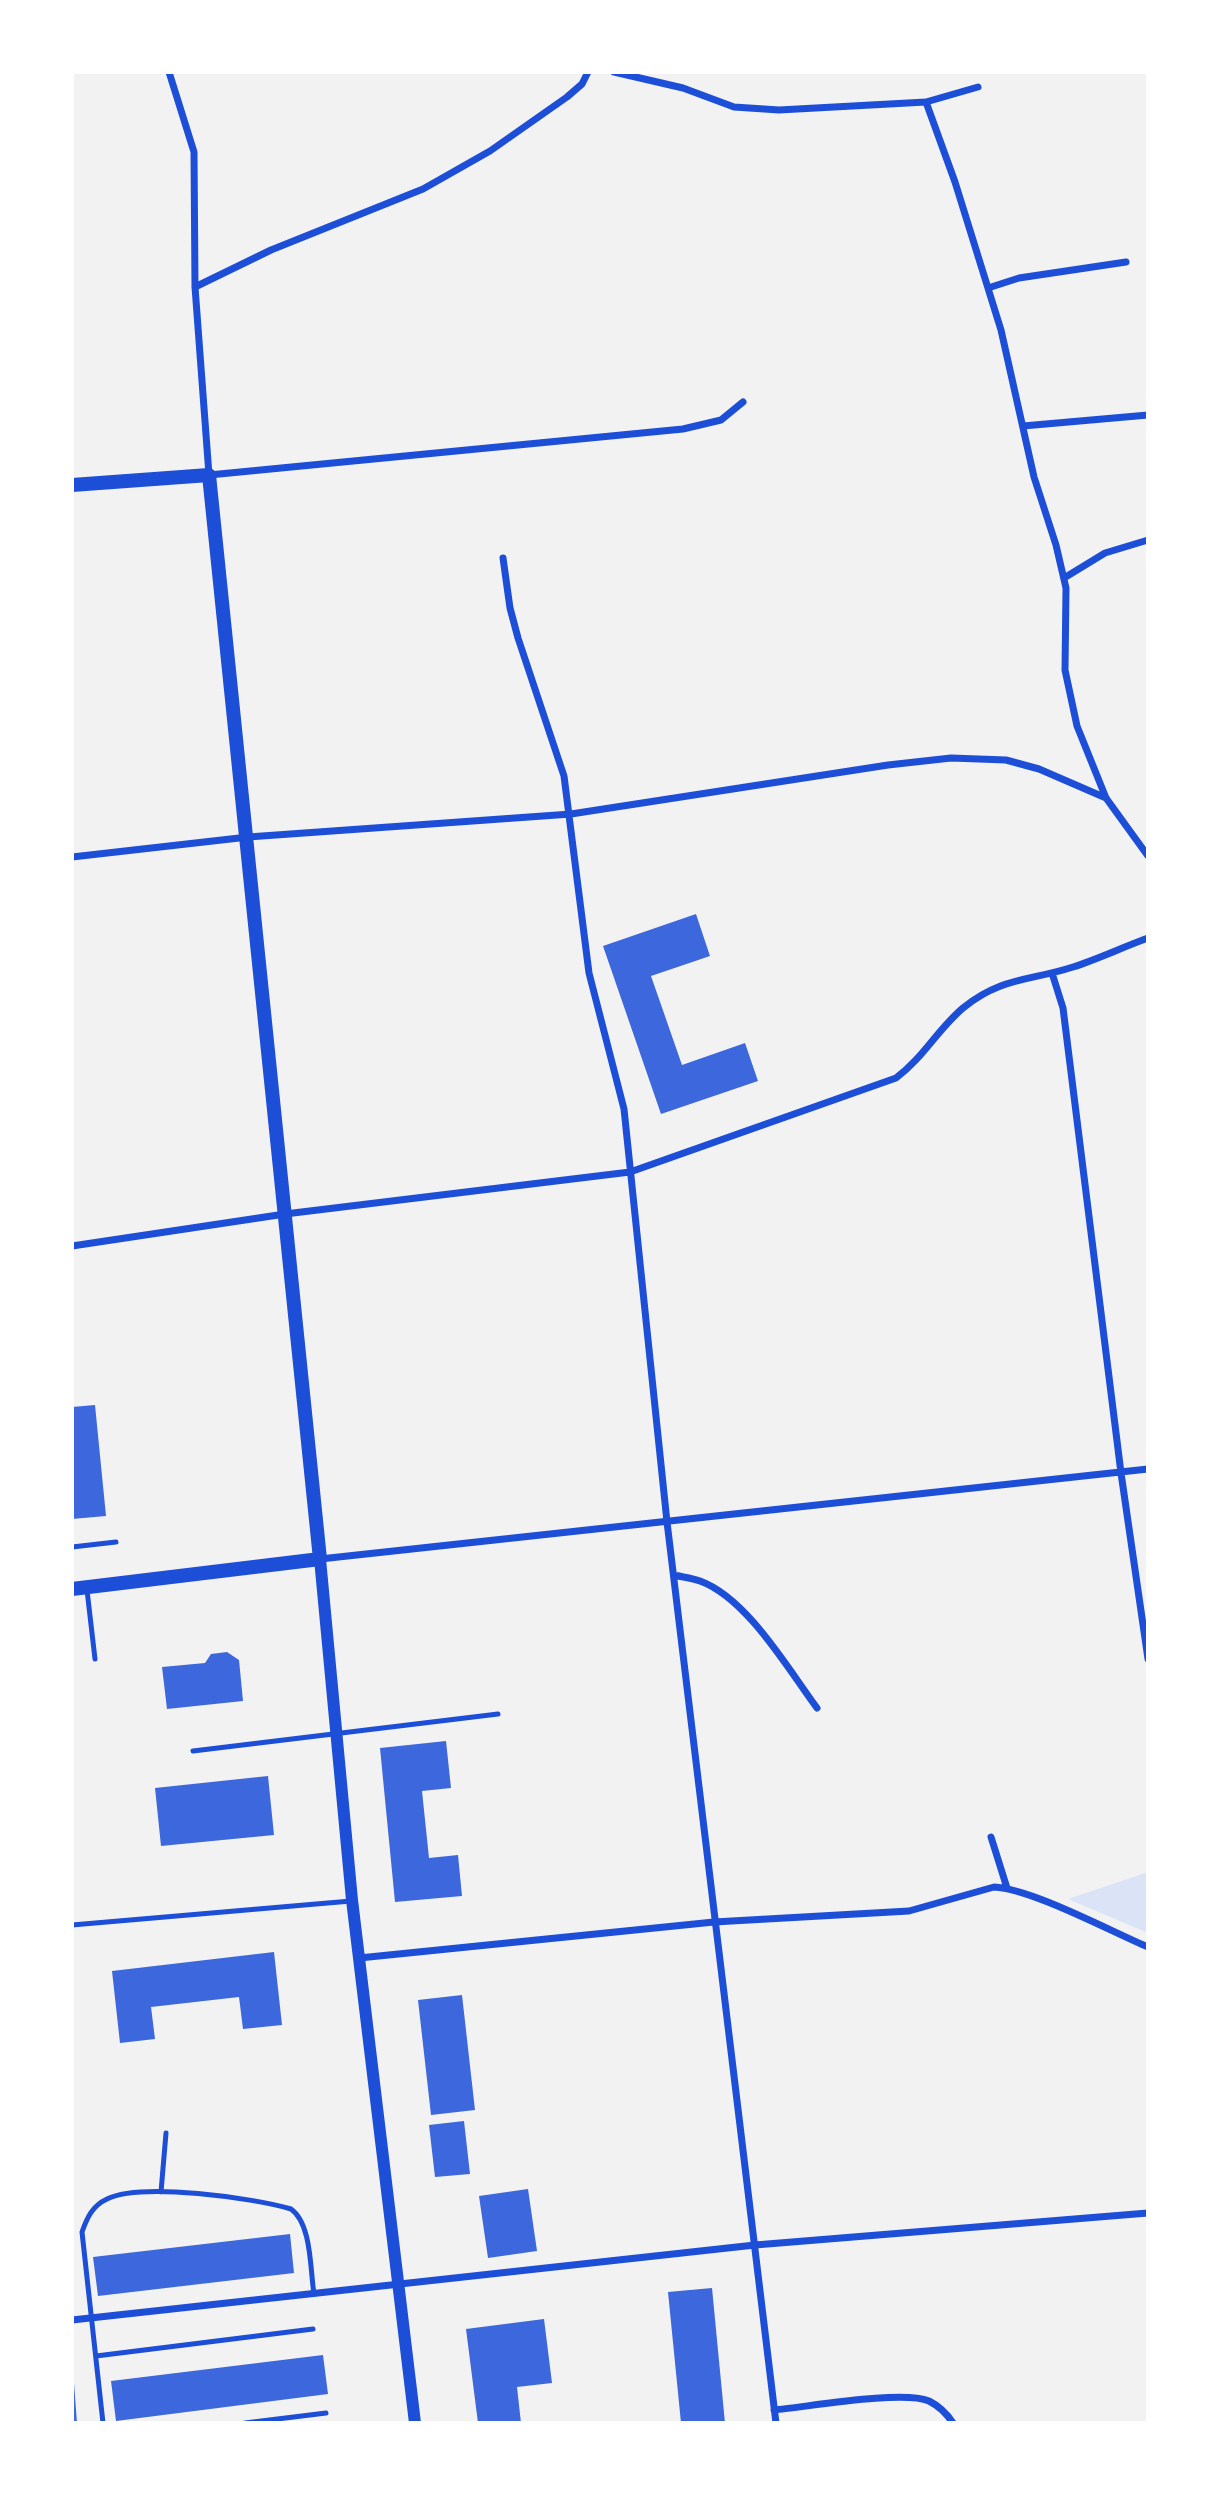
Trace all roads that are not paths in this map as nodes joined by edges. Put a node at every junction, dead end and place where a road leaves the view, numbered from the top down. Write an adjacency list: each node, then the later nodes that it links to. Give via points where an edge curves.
1 (169, 72): 7 (street, via 194,152)
2 (588, 72): 7 (street, via 567,97 490,151 423,189 271,250)
3 (614, 72): 5 (street, via 683,88 734,107 779,110)
4 (978, 87): 5 (street)
5 (926, 102): 8 (street)
6 (1126, 262): 8 (street, via 1019,278)
7 (195, 287): 12 (street)
8 (988, 288): 11 (street)
9 (743, 402): 12 (street, via 721,420 683,429)
10 (1148, 415): 11 (street)
11 (1023, 426): 16 (street)
12 (209, 475): 13 (main road); 19 (main road)
13 (72, 485)
14 (1148, 540): 16 (street, via 1105,553)
15 (503, 558): 18 (street, via 510,608 564,776)
16 (1064, 578): 17 (street, via 1065,670 1077,726)
17 (1106, 798): 18 (street, via 1006,760 951,758); 20 (street)
18 (571, 814): 19 (street); 24 (street, via 589,973 621,1097)
19 (248, 838): 21 (street); 25 (main road)
20 (1148, 856)
21 (72, 857)
22 (1148, 938): 23 (street)
23 (1052, 973): 24 (street, via 1014,979 970,1004 915,1064 896,1078); 28 (street, via 1063,1008)
24 (631, 1172): 25 (street); 29 (street)
25 (285, 1214): 26 (street); 32 (main road)
26 (72, 1246)
27 (1148, 1469): 28 (street)
28 (1121, 1473): 29 (street); 37 (street)
29 (667, 1522): 32 (street); 33 (street)
30 (116, 1542): 31 (lane)
31 (72, 1547)
32 (320, 1559): 34 (main road); 40 (street)
33 (674, 1575): 38 (street, via 701,1581 750,1619); 45 (street)
34 (87, 1587): 35 (main road); 36 (lane)
35 (72, 1588)
36 (95, 1659)
37 (1148, 1659)
38 (817, 1707)
39 (498, 1714): 40 (lane)
40 (337, 1735): 41 (lane); 44 (street)
41 (193, 1751)
42 (991, 1837): 43 (street)
43 (1007, 1888): 45 (street, via 909,1911); 47 (street)
44 (352, 1900): 46 (lane); 48 (street)
45 (714, 1922): 48 (street); 52 (street)
46 (72, 1925)
47 (1148, 1947)
48 (359, 1958): 53 (street)
49 (166, 2133): 50 (lane)
50 (161, 2192): 54 (lane, via 291,2209 304,2230); 55 (lane, via 107,2198 89,2213 82,2232)
51 (1148, 2213): 52 (street)
52 (755, 2245): 53 (street); 59 (street)
53 (397, 2285): 54 (street); 63 (street)
54 (314, 2294): 55 (street)
55 (90, 2318): 56 (street); 58 (lane)
56 (72, 2320)
57 (313, 2329): 58 (lane)
58 (96, 2356): 61 (lane)
59 (774, 2410): 64 (street); 65 (street, via 899,2398 928,2401)
60 (326, 2413): 62 (lane)
61 (103, 2423)
62 (245, 2423)
63 (415, 2423)
64 (776, 2423)
65 (953, 2423)

